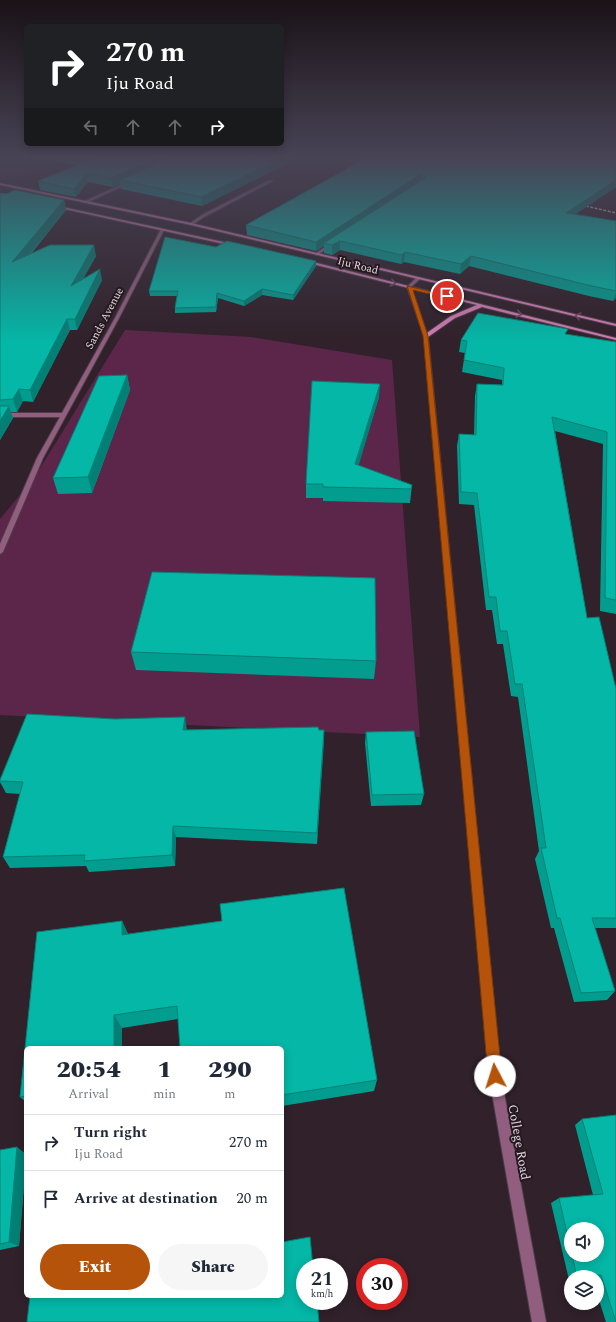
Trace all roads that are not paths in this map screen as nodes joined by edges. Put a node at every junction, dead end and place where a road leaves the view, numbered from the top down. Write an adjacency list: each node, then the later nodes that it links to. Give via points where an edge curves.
1 (112, 219): 5 (main road)
2 (165, 219): 4 (main road, Iju Road)
3 (201, 219): 4 (street)
4 (191, 224): 8 (main road, Iju Road)
5 (162, 230): 7 (main road); 17 (street, Sands Avenue)
6 (336, 241): 8 (street)
7 (237, 246)
8 (317, 254): 10 (main road, Iju Road)
9 (299, 259): 11 (main road, Iju Road, one-way to 11)
10 (419, 278): 11 (street); 13 (main road, Iju Road, one-way to 10)
11 (409, 287): 12 (main road, Iju Road); 14 (street, College Road)
12 (483, 305): 14 (main road, via 453,317); 15 (main road, Iju Road, one-way to 15)
13 (616, 325)
14 (426, 336): 19 (street, College Road, via 495,1076)
15 (616, 339)
16 (0, 414): 17 (street)
17 (64, 416): 18 (street, Sands Avenue, via 40,458)
18 (0, 552)
19 (539, 1322)

